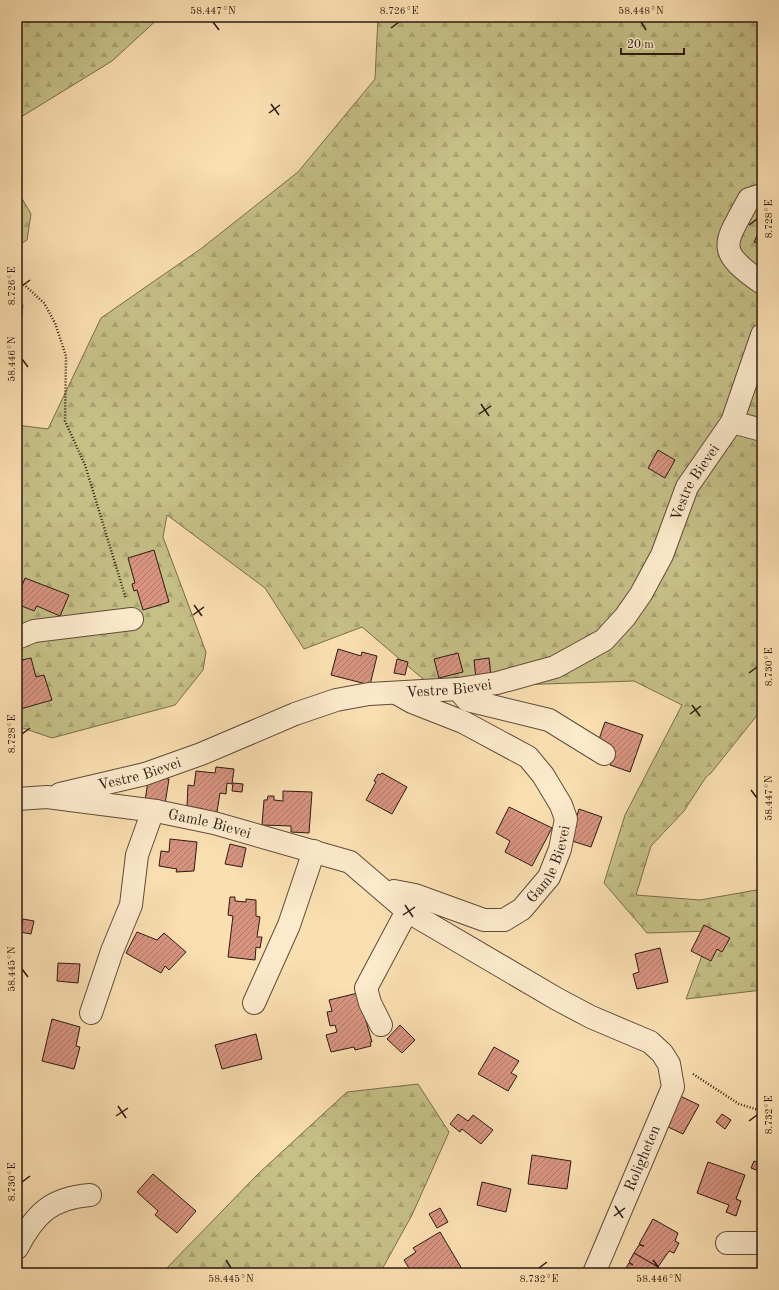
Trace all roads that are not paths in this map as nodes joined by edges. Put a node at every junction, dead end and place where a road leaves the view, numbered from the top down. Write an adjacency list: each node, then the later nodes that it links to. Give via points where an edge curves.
1 (762, 196): 2 (street, via 749,199 728,243 729,254 740,268)
2 (762, 283)
3 (762, 335): 4 (street, Vestre Bievei)
4 (732, 422): 5 (street); 8 (street, Vestre Bievei, via 687,487 662,555 641,594 625,618 604,640 555,667 497,683)
5 (762, 430)
6 (132, 619): 7 (street, via 34,631)
7 (17, 638)
8 (458, 689): 9 (street, Vestre Bievei); 10 (street, via 466,700 549,720)
9 (398, 694): 11 (street, Vestre Bievei, via 369,694 336,700 145,774); 15 (street, Gamle Bievei, via 463,722 528,757 562,805 566,819 560,849 549,877 522,909 504,920 484,920 415,895 394,891)
10 (604, 754)
11 (47, 796): 12 (street, Gamle Bievei); 13 (street, Gamle Bievei)
12 (17, 798)
13 (156, 811): 14 (street, Gamle Bievei, via 214,823); 18 (street, via 151,816 136,856 131,905)
14 (314, 851): 15 (street, Gamle Bievei, via 350,862); 17 (street, via 289,924)
15 (388, 894): 16 (street, Gamle Bievei)
16 (408, 911): 19 (street, via 366,988); 20 (street, Gamle Bievei, via 557,999 591,1017 650,1042)
17 (254, 1003)
18 (91, 1013)
19 (381, 1025)
20 (669, 1064): 25 (street, Roligheten, via 673,1087)
21 (90, 1195): 24 (street, via 71,1196 51,1205 28,1227)
22 (727, 1242): 23 (street)
23 (762, 1243)
24 (17, 1248)
25 (594, 1273)

